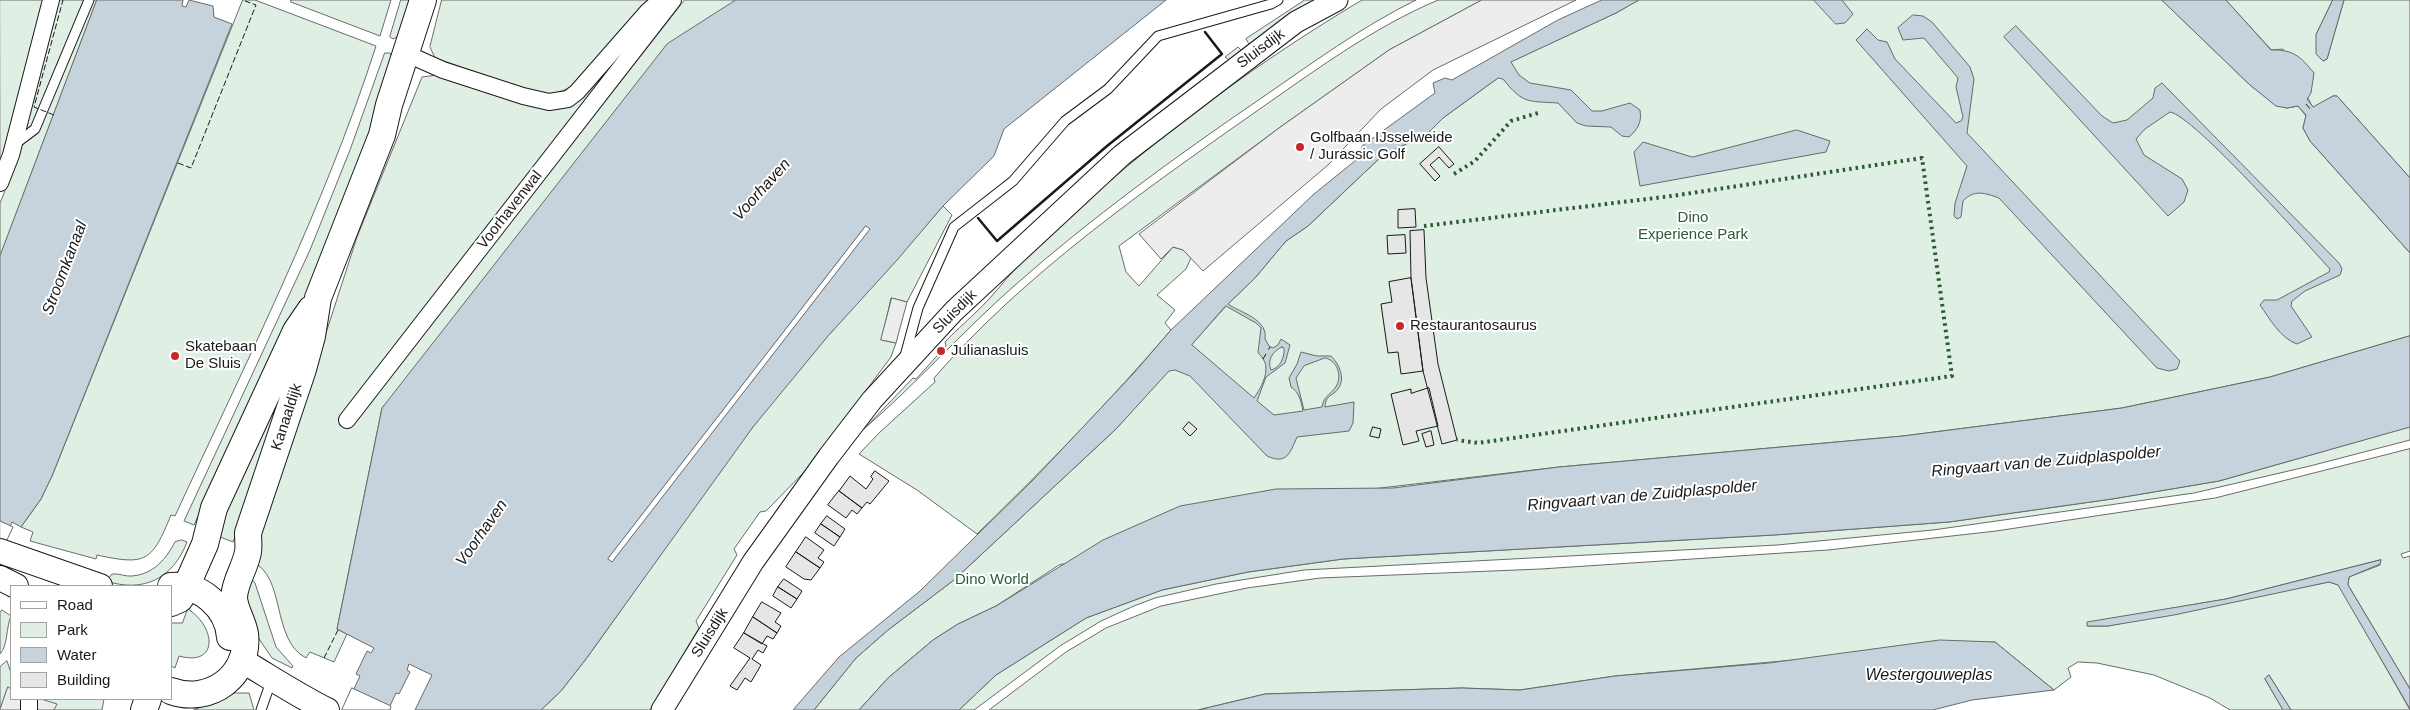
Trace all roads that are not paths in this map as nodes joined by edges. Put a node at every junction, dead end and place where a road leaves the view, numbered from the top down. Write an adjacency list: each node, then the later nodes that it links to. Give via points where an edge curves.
1 (51, 0): 11 (street)
2 (89, 0): 11 (lane, via 35,128)
3 (423, 0): 10 (main road, Kanaaldijk)
4 (433, 0): 9 (main road, Kanaaldijk)
5 (661, 0): 9 (street, via 568,99 549,102 523,96)
6 (674, 0): 15 (street, Voorhavenwal)
7 (1278, 0): 14 (lane, via 1158,36 1108,89 1065,122 1013,181 954,226 918,308)
8 (1337, 0): 14 (street, Sluisdijk, via 1296,22 1122,155 954,311)
9 (416, 58): 10 (main road, Kanaaldijk, via 398,110)
10 (382, 135): 13 (main road, Kanaaldijk)
11 (14, 144): 12 (street)
12 (0, 183)
13 (318, 298): 20 (main road, Kanaaldijk, via 296,331 214,508 210,528); 21 (main road, Kanaaldijk, via 303,369 248,533 237,547)
14 (902, 367): 27 (street, Sluisdijk, via 834,449 754,562)
15 (347, 420)
16 (2, 552): 19 (main road)
17 (0, 578): 18 (main road)
18 (14, 585)
19 (97, 585)
20 (175, 591): 21 (main road, via 207,596)
21 (225, 603): 22 (main road, via 224,616)
22 (236, 660): 23 (main road, via 270,676); 24 (main road, via 221,687); 25 (main road)
23 (293, 693): 25 (main road); 26 (main road)
24 (176, 700)
25 (264, 700)
26 (326, 710)
27 (662, 710)

